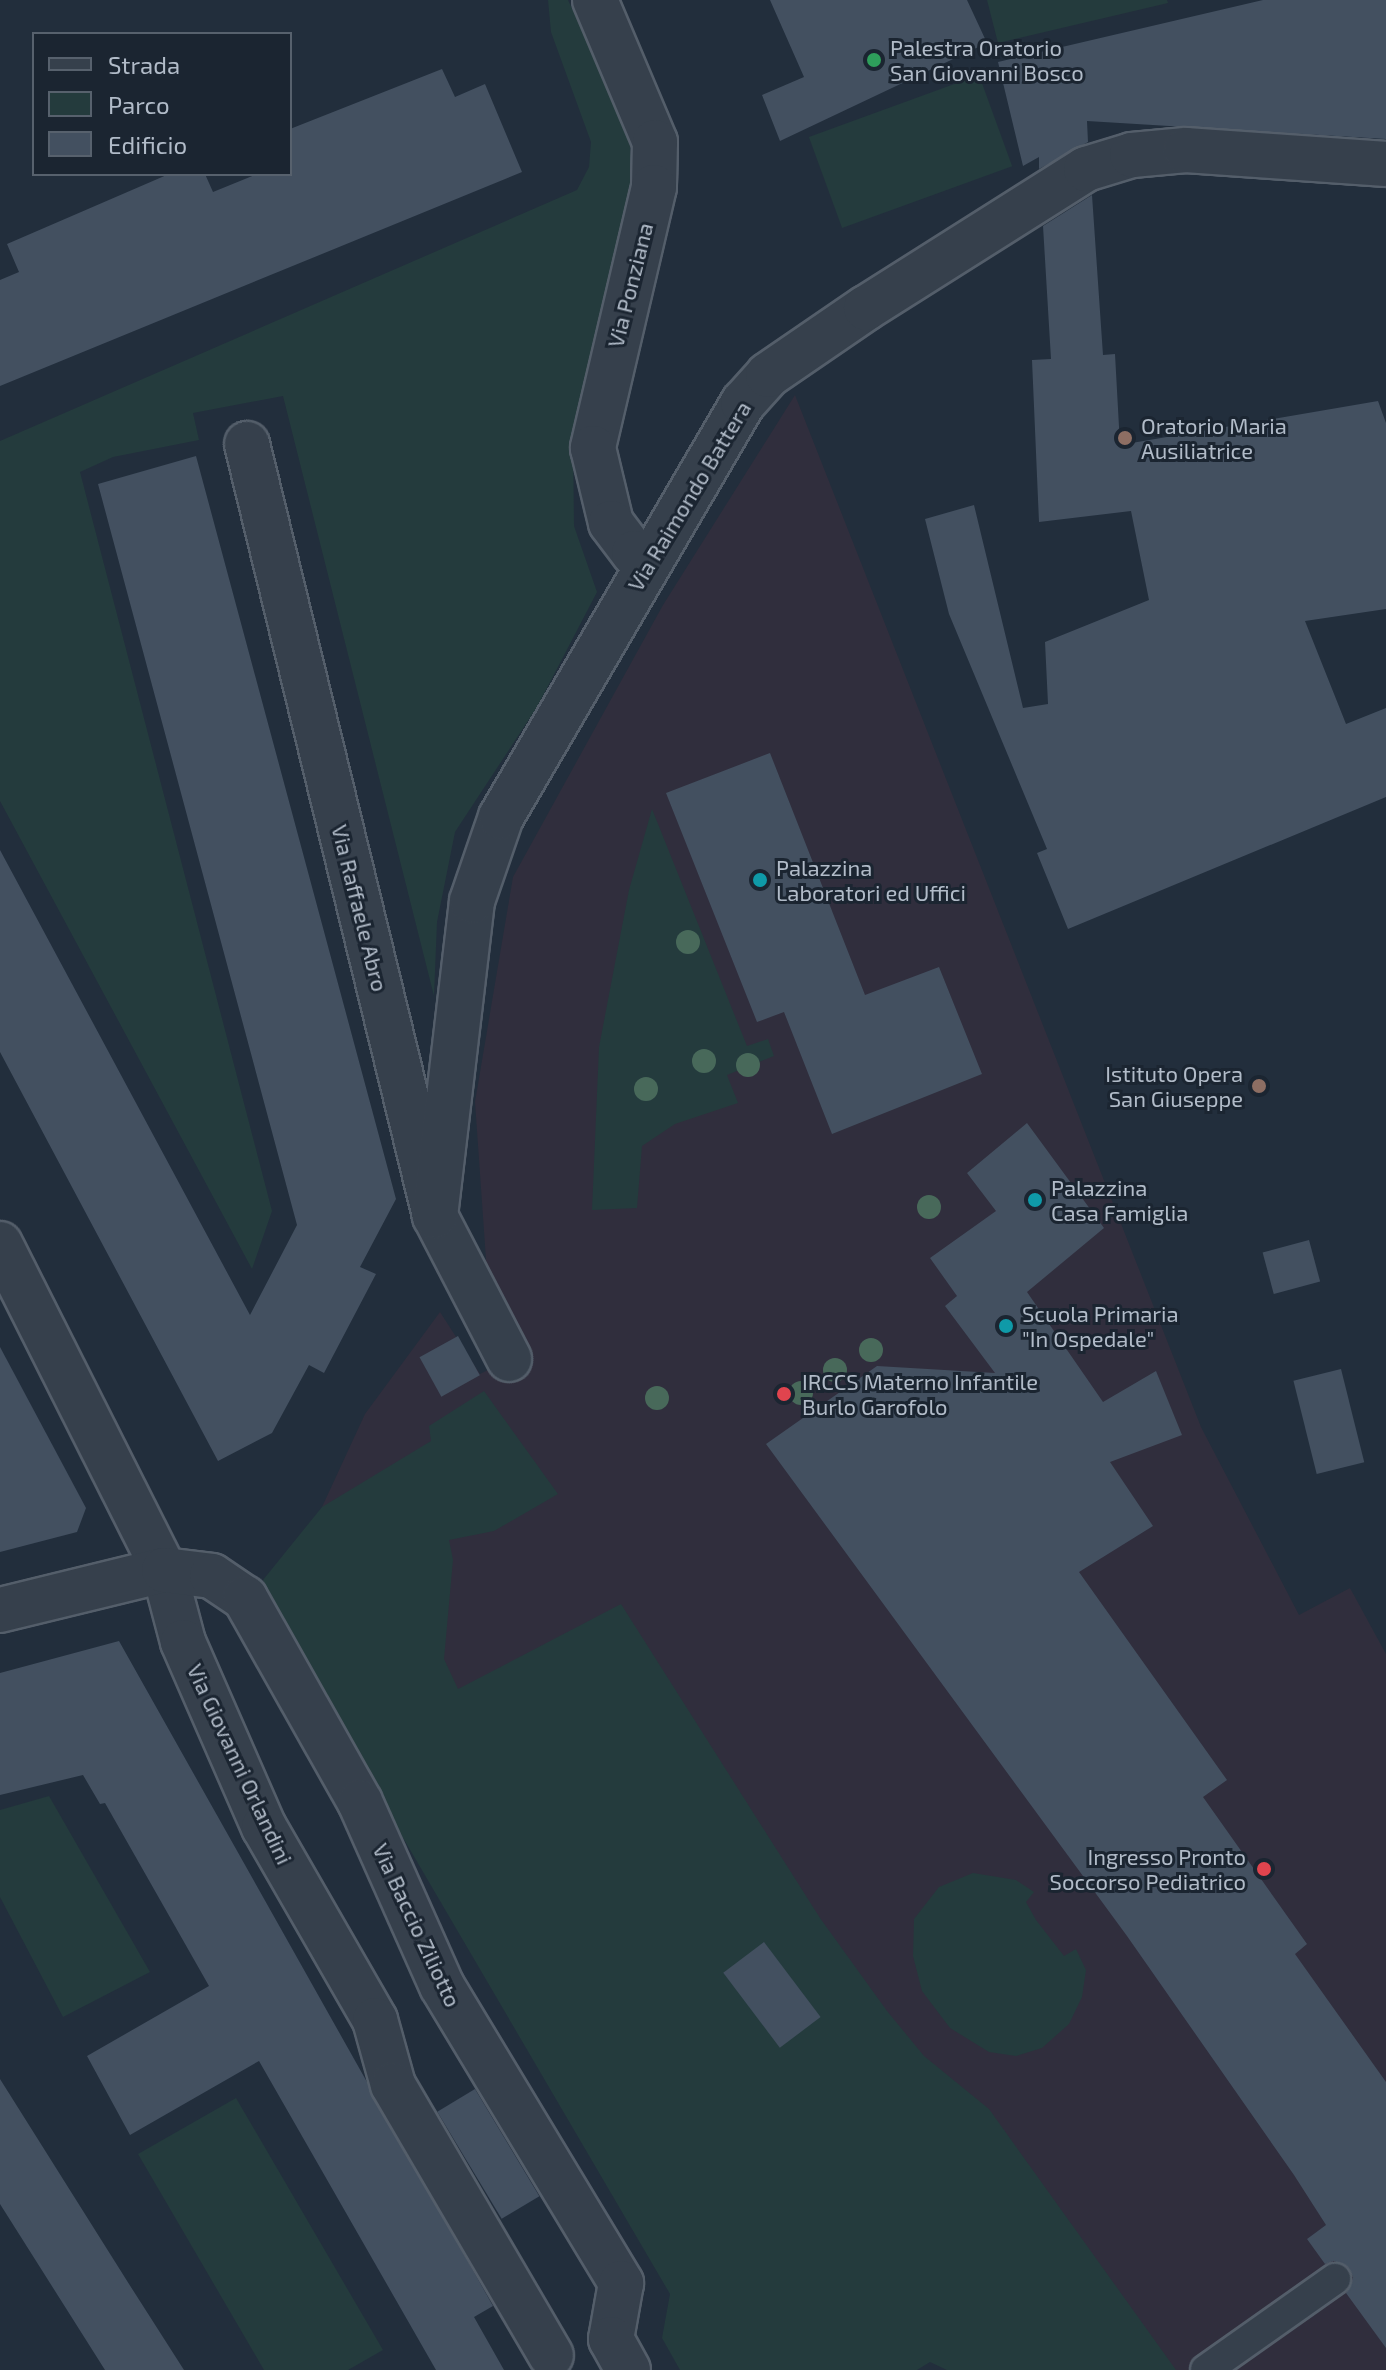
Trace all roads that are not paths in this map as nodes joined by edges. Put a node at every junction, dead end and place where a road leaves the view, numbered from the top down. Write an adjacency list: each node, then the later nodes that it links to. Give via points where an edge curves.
1 (595, 0): 4 (street, Via Ponziana, via 655,142 654,187 593,448 611,523 634,553)
2 (1386, 164): 4 (street, Via Raimondo Battera, via 1201,150 1132,155 1086,169 768,375 743,403)
3 (247, 444): 5 (street, Via Raffaele Abro)
4 (649, 561): 5 (street, Via Raimondo Battera, via 501,817 472,901)
5 (435, 1216): 7 (street, Via Raffaele Abro)
6 (0, 1244): 8 (street, Via Giovanni Orlandini)
7 (509, 1359)
8 (164, 1570): 9 (street); 11 (street, Via Giovanni Orlandini, via 183,1642 264,1827 375,2020 393,2085); 11 (street, Via Baccio Ziliotto, via 212,1576 245,1598 360,1802 442,1986 621,2283)
9 (0, 1610)
10 (1335, 2279): 12 (lane)
11 (594, 2359)
12 (1206, 2370)

